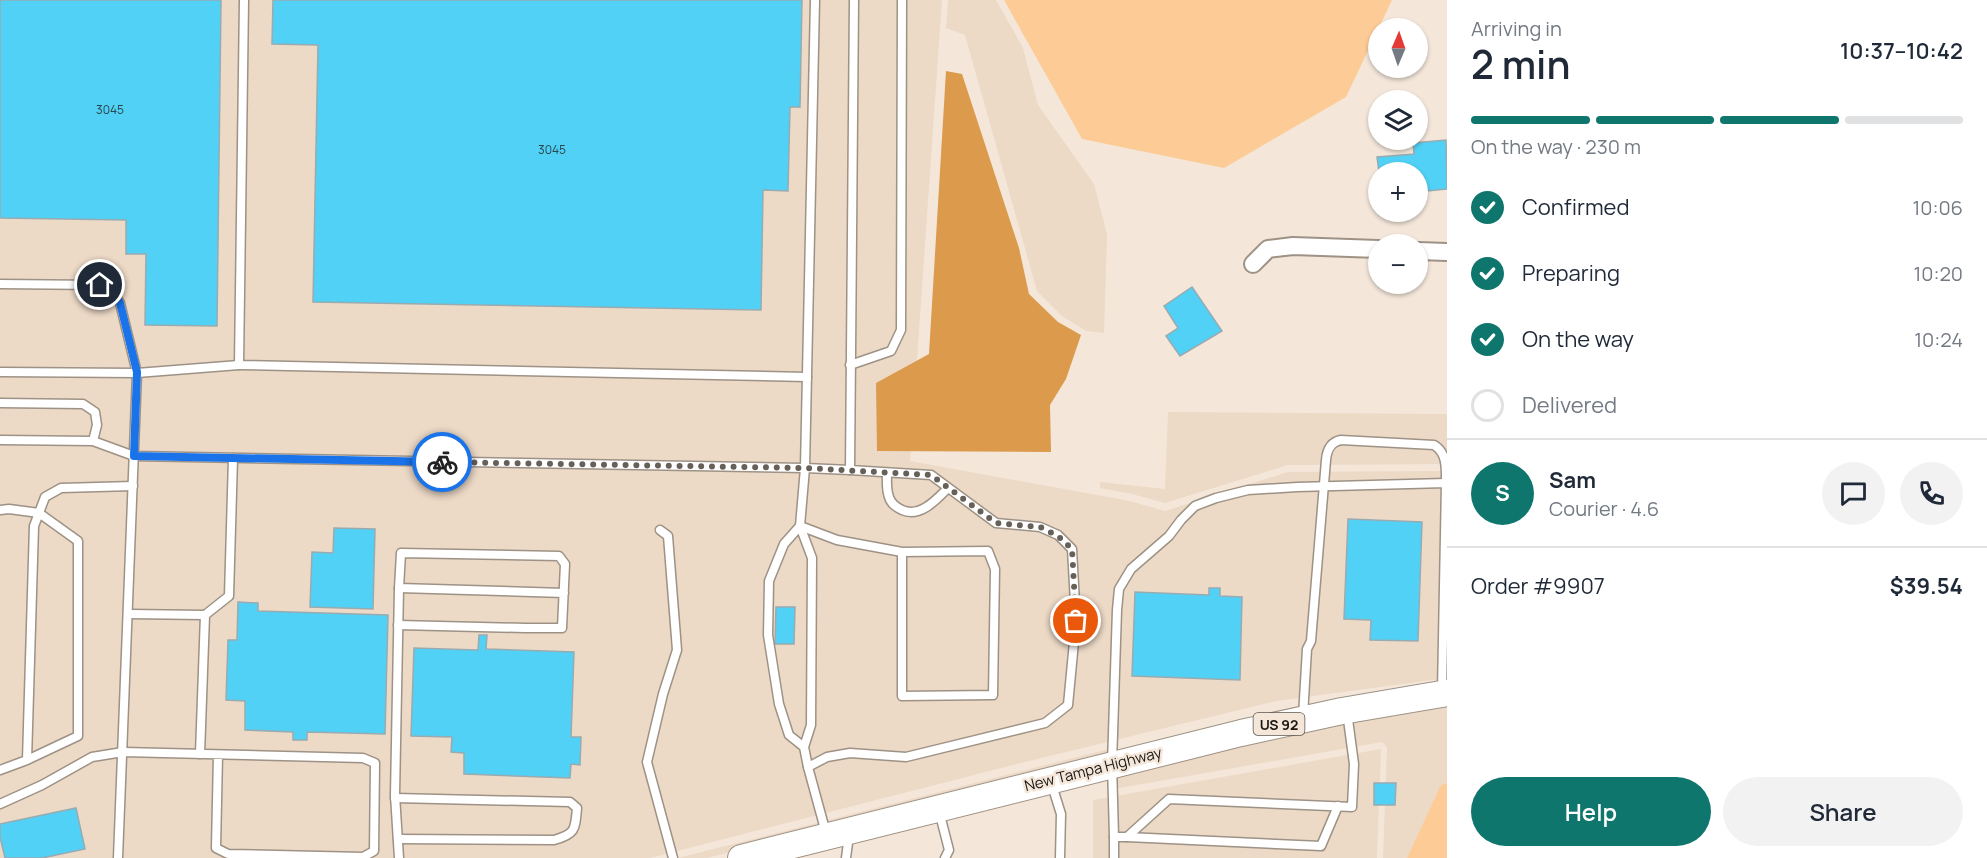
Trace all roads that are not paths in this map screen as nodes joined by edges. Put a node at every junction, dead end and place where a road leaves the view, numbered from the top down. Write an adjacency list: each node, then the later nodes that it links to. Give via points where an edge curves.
1 (244, 0): 10 (lane)
2 (815, 0): 14 (lane)
3 (854, 0): 11 (lane)
4 (902, 0): 11 (lane, via 900,330 891,351)
5 (1368, 249): 8 (street, via 1268,249)
6 (1428, 251): 7 (street)
7 (1447, 252)
8 (1253, 264)
9 (0, 284): 13 (lane, via 100,285 113,292 120,303)
10 (239, 365): 13 (lane); 14 (lane)
11 (850, 365): 21 (lane)
12 (0, 372): 13 (lane)
13 (137, 372): 18 (lane)
14 (807, 377): 20 (lane)
15 (0, 403): 17 (lane, via 83,404 95,412)
16 (0, 440): 17 (lane)
17 (93, 441): 18 (lane)
18 (134, 456): 19 (lane); 24 (lane)
19 (233, 458): 20 (lane); 35 (lane, via 229,596)
20 (805, 468): 21 (lane); 29 (lane)
21 (850, 470): 22 (lane)
22 (887, 473): 26 (lane, via 931,475); 26 (lane, via 892,504 906,512 934,503)
23 (1446, 483): 25 (lane); 25 (lane, via 1446,456 1434,445 1341,440 1334,442 1327,454); 37 (lane)
24 (133, 486): 28 (lane, via 61,488 45,497); 34 (lane)
25 (1325, 487): 39 (lane); 45 (lane, via 1248,490 1195,506 1169,536 1131,569 1119,589)
26 (947, 489): 46 (lane, via 996,523 1040,527 1072,549 1076,621 1068,705 1045,723 906,757 850,753 827,757)
27 (0, 510): 28 (lane)
28 (39, 513): 44 (lane, via 34,526); 44 (lane, via 78,541 78,736)
29 (800, 526): 31 (lane, via 837,540); 40 (lane, via 812,558 811,725); 40 (lane, via 784,544 769,581 768,635 779,704 789,735)
30 (660, 530): 60 (lane, via 668,536 677,650 647,762)
31 (902, 552): 31 (lane, via 988,551 995,568 993,695 902,696)
32 (399, 588): 33 (lane); 33 (lane, via 401,553 559,556 565,564); 36 (lane)
33 (564, 593): 36 (lane, via 562,628)
34 (129, 614): 35 (lane); 41 (lane)
35 (205, 615): 42 (lane)
36 (398, 625): 49 (lane)
37 (1444, 693): 38 (main road, New Tampa Highway / US 92)
38 (1347, 710): 39 (main road, New Tampa Highway / US 92); 51 (lane, via 1354,764 1352,807)
39 (1302, 719): 45 (main road, New Tampa Highway / US 92)
40 (804, 747): 46 (lane)
41 (123, 752): 42 (lane); 50 (lane, via 92,757); 58 (lane)
42 (200, 754): 43 (lane)
43 (218, 755): 43 (lane, via 363,758 375,763 374,851 363,857 228,854 216,848)
44 (27, 760): 47 (lane)
45 (1112, 764): 48 (main road, New Tampa Highway / US 92); 54 (lane)
46 (808, 767): 53 (lane)
47 (0, 770)
48 (1050, 779): 52 (main road, New Tampa Highway / US 92); 64 (lane, via 1061,814)
49 (395, 798): 56 (lane); 56 (lane, via 570,802 577,808 575,828 554,840)
50 (0, 804)
51 (1338, 806): 55 (lane, via 1169,799); 55 (lane, via 1321,846)
52 (938, 808): 53 (main road, New Tampa Highway / US 92); 57 (lane)
53 (838, 833): 61 (main road, New Tampa Highway / US 92); 62 (lane)
54 (1114, 837): 55 (lane); 65 (lane)
55 (1127, 837)
56 (398, 838): 59 (lane)
57 (947, 854): 63 (lane)
58 (118, 858)
59 (399, 858)
60 (673, 858)
61 (741, 858)
62 (846, 858)
63 (956, 858)
64 (1060, 858)
65 (1114, 858)

